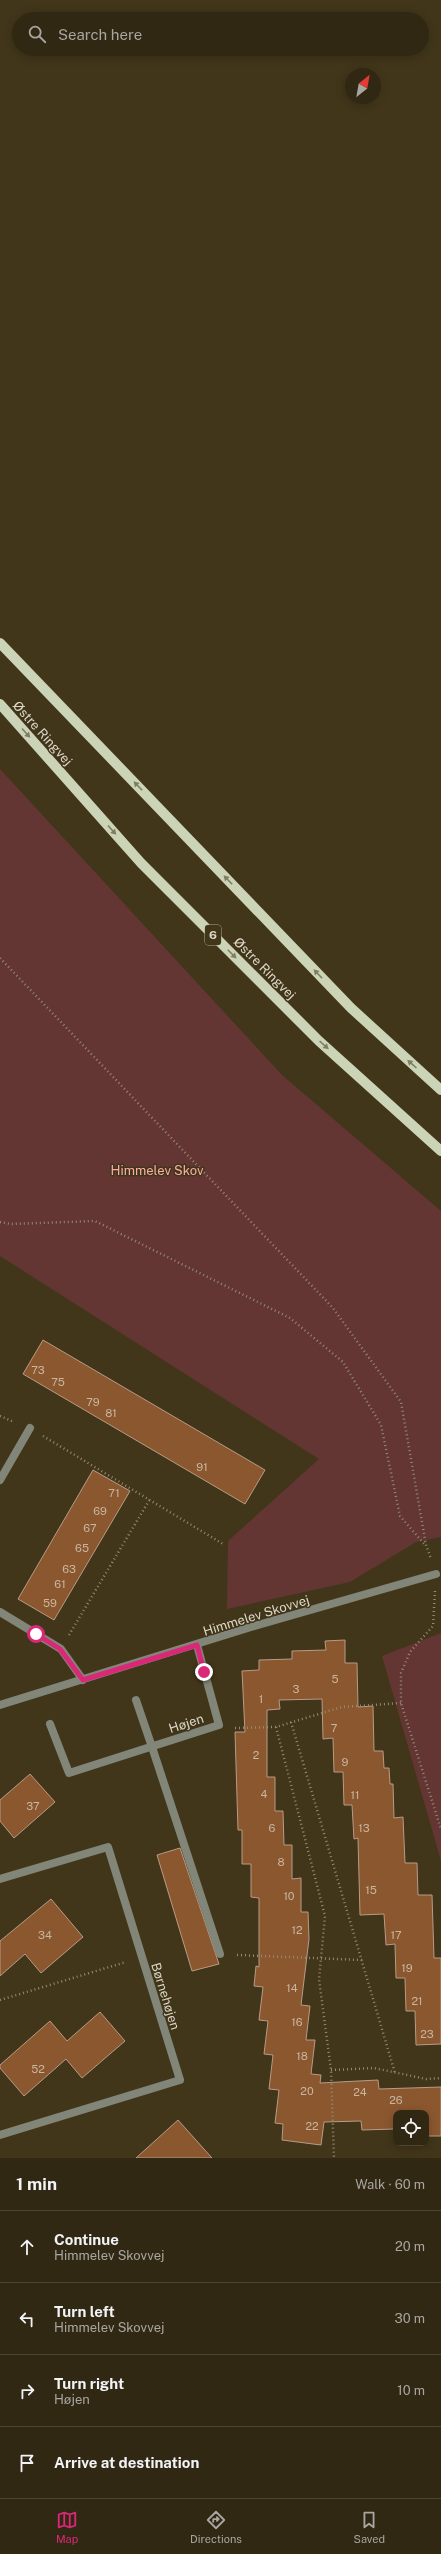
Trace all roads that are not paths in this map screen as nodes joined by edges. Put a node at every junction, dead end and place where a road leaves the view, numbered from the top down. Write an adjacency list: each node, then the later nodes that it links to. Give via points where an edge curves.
1 (0, 643): 3 (main road, one-way to 1, via 351,1008)
2 (0, 704): 4 (main road, Østre Ringvej / 6, one-way to 4, via 141,862 319,1041)
3 (441, 1090)
4 (441, 1151)
5 (30, 1428): 6 (street)
6 (0, 1480)
7 (436, 1574): 9 (street, Himmelev Skovvej)
8 (0, 1612): 10 (street, via 60,1649)
9 (197, 1645): 10 (street, Himmelev Skovvej); 14 (street, Højen, via 219,1725)
10 (83, 1680): 12 (street, Himmelev Skovvej)
11 (136, 1700): 14 (street)
12 (0, 1705)
13 (50, 1724): 14 (street, Højen, via 69,1773)
14 (152, 1747): 16 (street)
15 (0, 1879): 17 (street, Børnehøjen, via 108,1847 180,2080)
16 (220, 1954)
17 (0, 2135)

